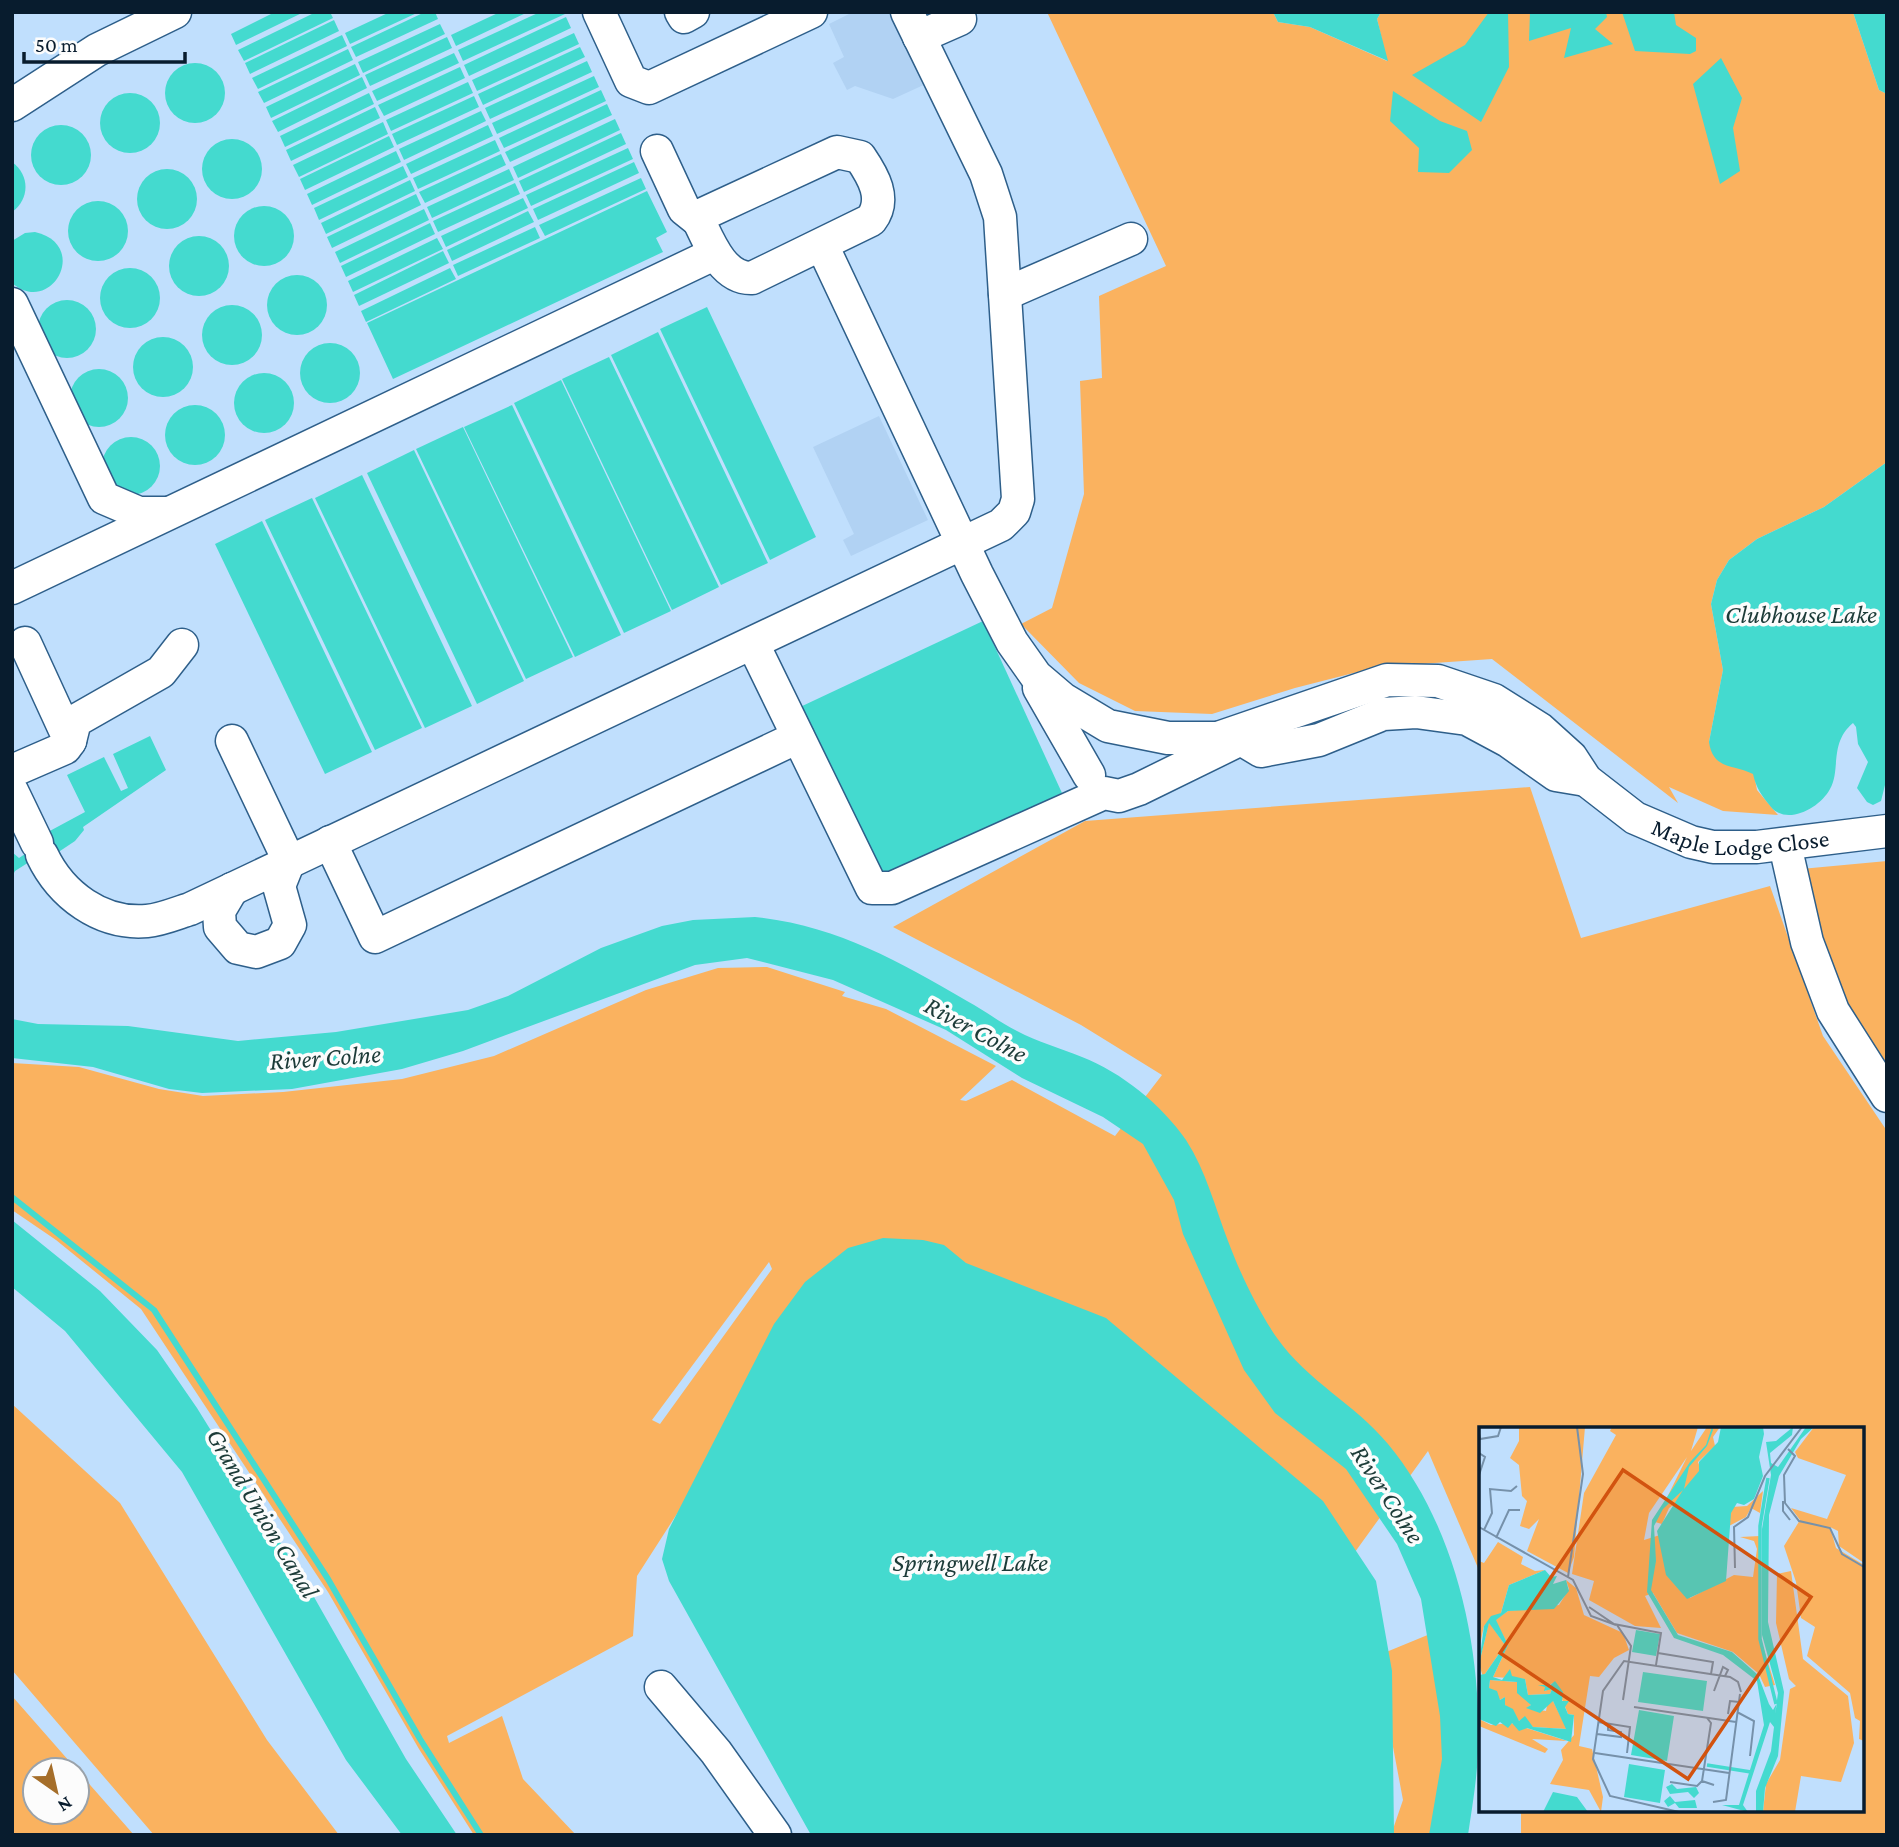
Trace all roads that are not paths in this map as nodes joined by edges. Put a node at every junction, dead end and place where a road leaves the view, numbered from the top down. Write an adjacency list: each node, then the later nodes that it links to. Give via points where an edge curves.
1 (175, 12): 8 (street, via 97,50)
2 (599, 12): 5 (street, via 631,80 649,88)
3 (681, 12): 4 (street, via 684,17)
4 (693, 12)
5 (811, 12)
6 (960, 19): 7 (street)
7 (913, 24): 14 (street, via 996,195)
8 (12, 105)
9 (657, 151): 10 (street, via 684,209)
10 (699, 220): 12 (street, via 710,209 825,155 849,153 860,158 875,179 877,213); 13 (street)
11 (1131, 239): 14 (street)
12 (822, 245): 13 (street, via 752,278 734,274); 17 (street)
13 (715, 254): 16 (street)
14 (1005, 294): 17 (street, via 1018,499 1014,512 1001,525)
15 (12, 304): 16 (street, via 104,498 139,513)
16 (170, 513): 18 (street)
17 (964, 544): 20 (street); 22 (street)
18 (12, 588)
19 (25, 643): 26 (street)
20 (752, 644): 24 (street); 32 (street)
21 (182, 645): 26 (street, via 160,672 75,721)
22 (1024, 661): 23 (street, via 1063,699); 29 (street)
23 (1108, 726): 25 (street, via 1168,738); 29 (street, via 1089,741 1085,758)
24 (798, 737): 29 (street, via 872,888 892,888); 32 (street, via 375,937)
25 (1231, 738): 29 (street, via 1119,796); 33 (street, Maple Lodge Close, via 1261,751 1319,740 1383,714 1416,712 1467,719 1556,775 1595,786 1635,818 1691,842 1734,848)
26 (70, 741): 28 (street, via 65,748)
27 (232, 741): 34 (street)
28 (12, 771)
29 (1096, 784)
30 (12, 791): 35 (street, via 50,871 69,895 106,916 148,921 190,909)
31 (1887, 831): 33 (street, Maple Lodge Close)
32 (330, 842): 34 (street)
33 (1785, 845): 36 (street, via 1807,942 1833,1011)
34 (289, 861): 35 (street); 35 (street, via 279,886 290,925 280,943 256,952 247,950 220,928 219,911)
35 (232, 889)
36 (1887, 1096)
37 (661, 1687): 38 (street, via 716,1752)
38 (775, 1835)

